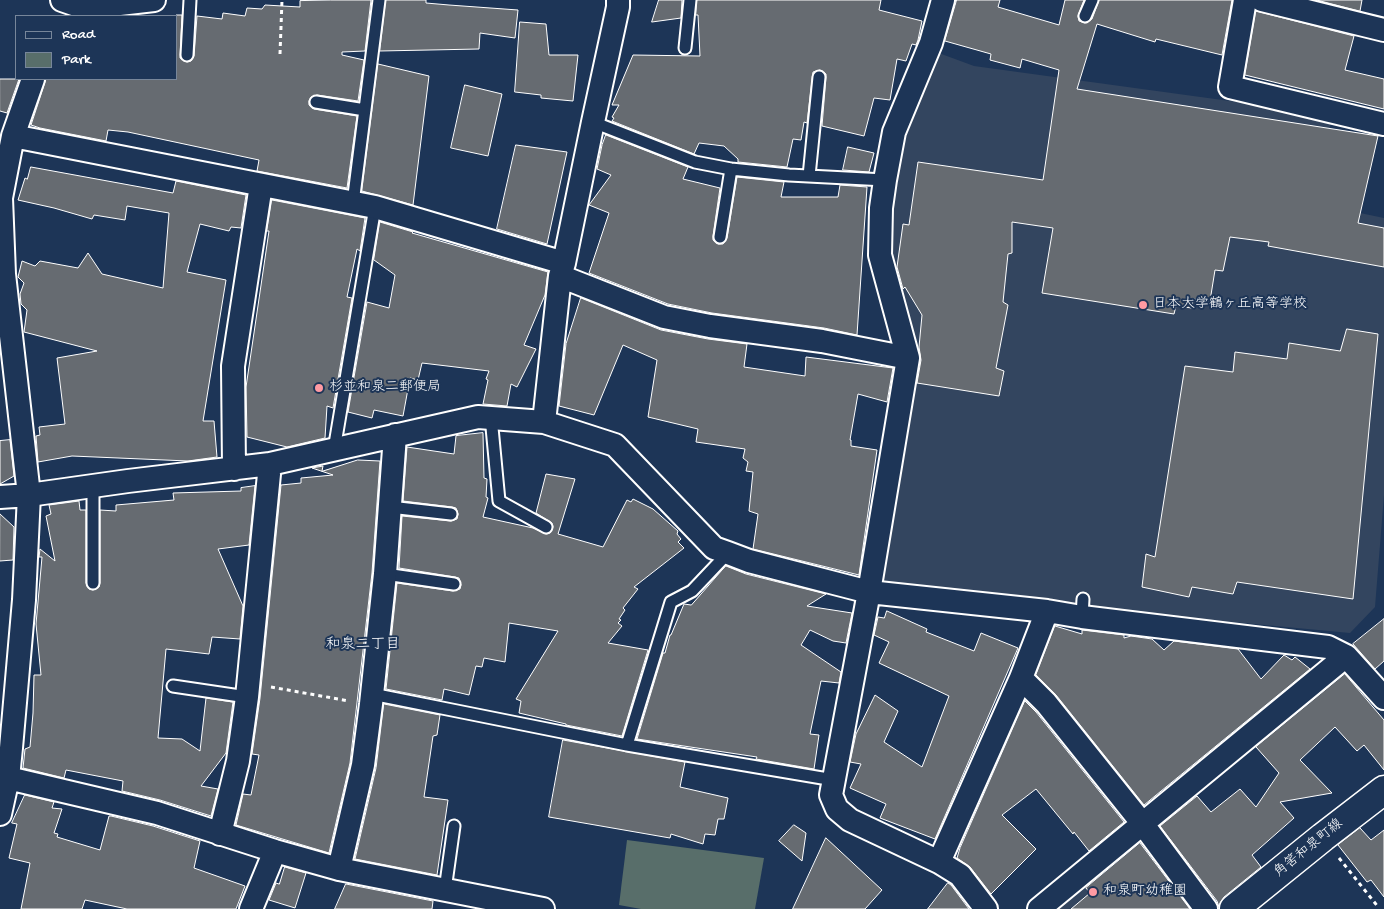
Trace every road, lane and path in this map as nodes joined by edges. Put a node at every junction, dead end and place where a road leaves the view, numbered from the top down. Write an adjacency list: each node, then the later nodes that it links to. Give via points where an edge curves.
1 (61, 0): 2 (street, via 86,8); 12 (street)
2 (154, 0)
3 (190, 0): 17 (lane)
4 (282, 0): 16 (path)
5 (379, 0): 21 (lane)
6 (618, 0): 22 (street)
7 (690, 0): 15 (lane)
8 (943, 0): 27 (street, via 931,43 894,132)
9 (1092, 0): 13 (lane)
10 (1245, 0): 23 (street, via 1230,87)
11 (1262, 0): 14 (street)
12 (55, 15)
13 (1085, 16)
14 (1384, 30)
15 (685, 48)
16 (280, 54)
17 (187, 55)
18 (819, 76): 26 (lane)
19 (33, 80): 24 (street)
20 (316, 102): 21 (lane)
21 (365, 110): 29 (lane)
22 (593, 122): 25 (lane, via 695,162); 32 (street)
23 (1384, 124)
24 (6, 134): 28 (street); 33 (street, via 1,198)
25 (731, 169): 26 (lane); 31 (lane)
26 (809, 176): 27 (lane)
27 (885, 180): 34 (street, via 880,255)
28 (261, 185): 29 (street); 40 (street, via 233,366)
29 (353, 203): 30 (street)
30 (375, 207): 32 (street); 38 (lane)
31 (720, 237)
32 (562, 270): 34 (street, via 588,286 664,317 822,340); 36 (street)
33 (5, 347): 42 (street)
34 (908, 358): 51 (street)
35 (491, 417): 36 (street); 37 (street); 46 (lane, via 499,501)
36 (544, 422): 47 (street, via 616,445 714,548)
37 (395, 435): 38 (street); 44 (street)
38 (334, 450): 39 (street)
39 (270, 464): 40 (street); 56 (street)
40 (234, 469): 41 (street)
41 (93, 486): 42 (street); 49 (lane)
42 (29, 495): 43 (street); 60 (street, via 24,600)
43 (0, 497)
44 (390, 507): 45 (lane); 48 (street)
45 (451, 514)
46 (546, 527)
47 (728, 553): 51 (street); 59 (lane, via 692,591 671,602)
48 (385, 574): 50 (lane); 58 (street)
49 (93, 583)
50 (454, 584)
51 (869, 592): 52 (street); 62 (street)
52 (1047, 610): 53 (street, via 1082,608 1328,647); 54 (street)
53 (1346, 656): 57 (street); 65 (street)
54 (1021, 678): 65 (street, via 1046,703); 70 (street)
55 (173, 686): 56 (lane)
56 (248, 690): 58 (path); 67 (street, via 238,761)
57 (1384, 698)
58 (372, 699): 59 (lane); 71 (street, via 363,765)
59 (627, 745): 62 (lane)
60 (6, 747): 61 (street)
61 (8, 778): 64 (street); 67 (street, via 157,813)
62 (834, 780): 70 (street, via 831,795 837,809 850,820)
63 (1384, 790): 68 (main road, 角筈和泉町線)
64 (0, 814)
65 (1142, 823): 77 (street); 78 (street)
66 (454, 826): 72 (lane)
67 (220, 834): 69 (street)
68 (1323, 837): 73 (path); 79 (main road, 角筈和泉町線)
69 (274, 851): 71 (street); 74 (street)
70 (938, 862): 76 (street, via 960,875)
71 (339, 869): 72 (street)
72 (445, 890): 75 (street)
73 (1380, 908)
74 (250, 909)
75 (543, 909)
76 (986, 909)
77 (1039, 909)
78 (1206, 909)
79 (1234, 909)

